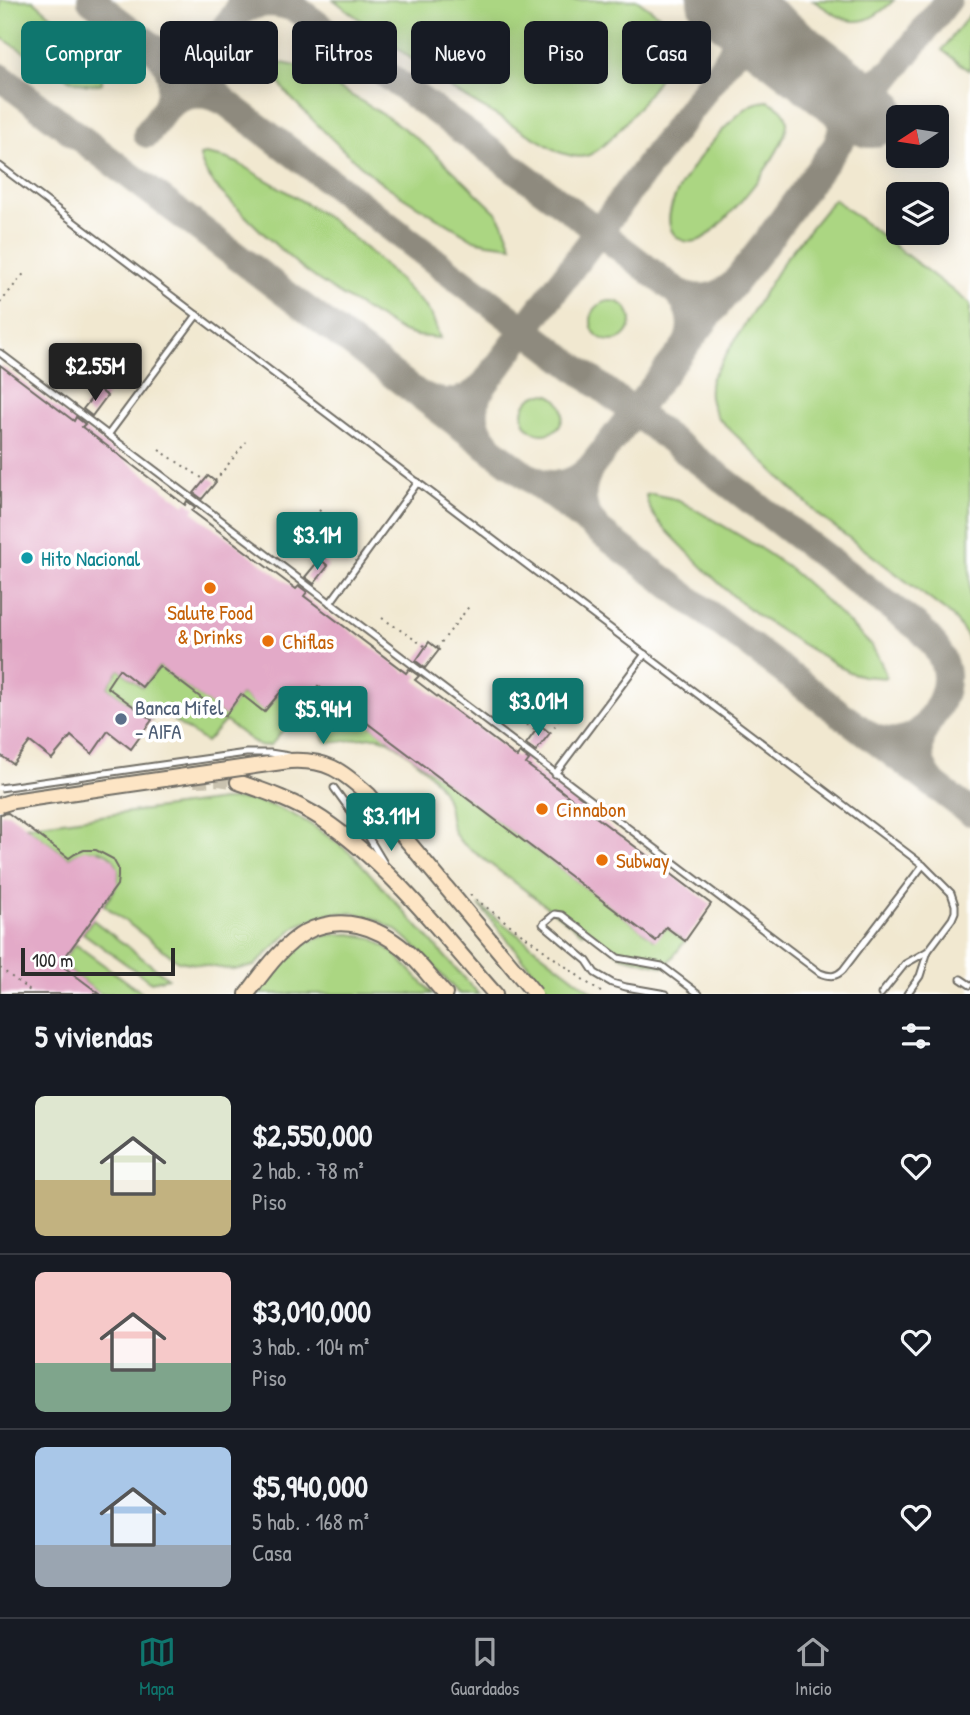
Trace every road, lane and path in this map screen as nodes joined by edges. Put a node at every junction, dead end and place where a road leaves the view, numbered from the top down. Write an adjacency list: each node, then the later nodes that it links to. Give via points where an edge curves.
1 (0, 166): 4 (lane)
2 (26, 271): 3 (path)
3 (0, 303)
4 (197, 315): 10 (lane); 15 (lane)
5 (0, 353): 10 (lane)
6 (140, 356): 9 (path)
7 (52, 361): 8 (path)
8 (94, 395)
9 (105, 395)
10 (108, 435): 20 (lane)
11 (246, 442): 14 (path)
12 (159, 450): 13 (path)
13 (205, 480)
14 (215, 481)
15 (418, 482): 20 (lane); 25 (lane)
16 (319, 510): 19 (path, via 324,515)
17 (288, 519): 18 (path)
18 (316, 564)
19 (326, 564)
20 (330, 603): 31 (lane)
21 (471, 604): 24 (path)
22 (382, 618): 23 (path)
23 (426, 647)
24 (437, 649)
25 (645, 654): 31 (lane); 38 (lane)
26 (580, 689): 29 (path)
27 (497, 706): 28 (path)
28 (536, 730)
29 (550, 733)
30 (309, 760): 33 (lane, bridge, via 246,753); 35 (main road, bridge); 49 (main road, bridge, via 336,769 369,795)
31 (555, 774): 38 (lane, via 828,976 843,970)
32 (238, 782): 39 (main road, via 293,802 321,819)
33 (0, 788)
34 (334, 788): 39 (lane)
35 (0, 805)
36 (414, 820): 37 (path)
37 (409, 826)
38 (923, 865): 41 (lane, via 951,893 955,905 952,919)
39 (392, 878): 48 (main road)
40 (463, 890): 50 (path)
41 (928, 951): 53 (lane, via 905,964); 54 (lane, via 920,976)
42 (0, 968): 45 (path)
43 (961, 979): 44 (lane)
44 (970, 985)
45 (34, 994)
46 (247, 994): 47 (main road, via 275,959 306,932 344,923 382,933 407,951)
47 (445, 994)
48 (495, 994)
49 (535, 994)
50 (604, 994)
51 (666, 994): 52 (lane, via 612,983 543,925 555,914 562,915 618,958 662,966)
52 (699, 994)
53 (881, 994)
54 (907, 994)

